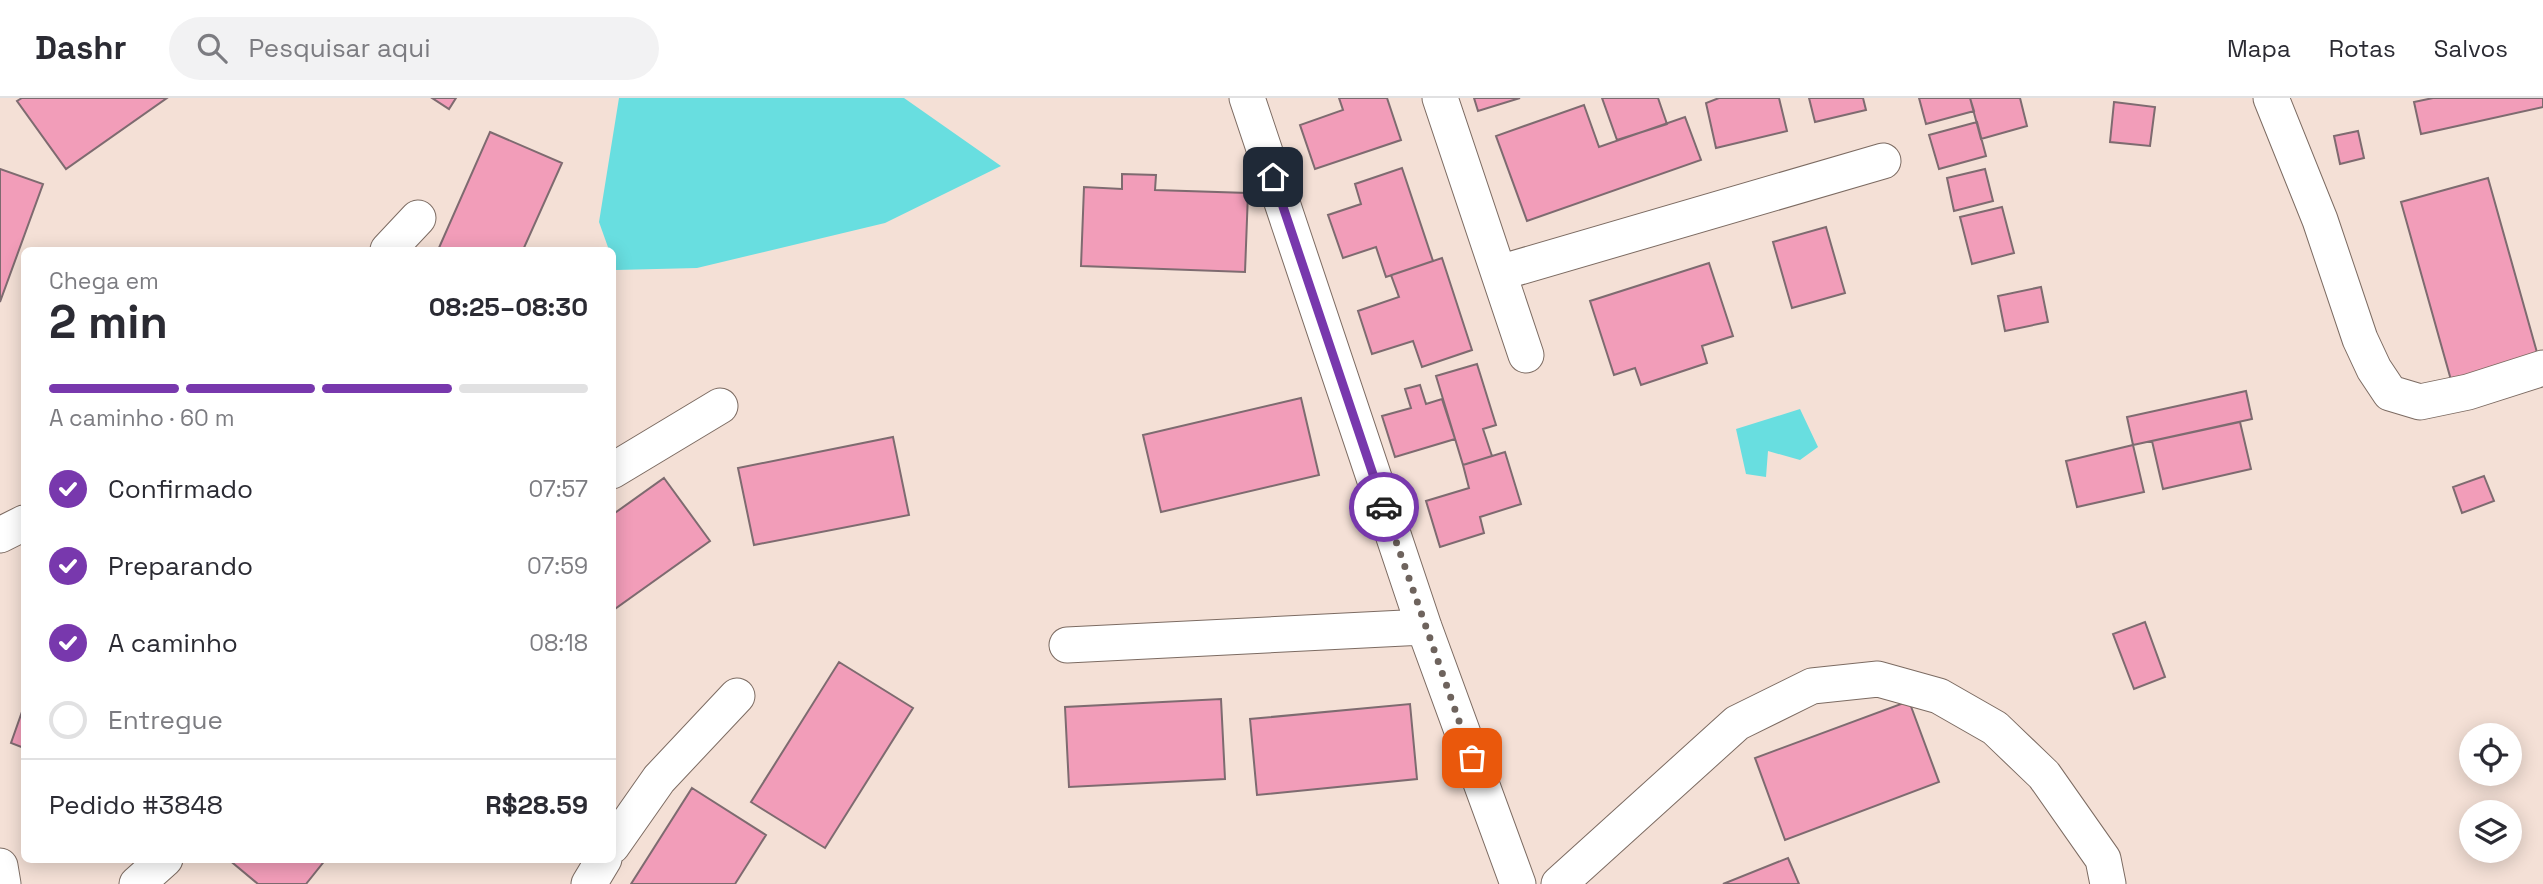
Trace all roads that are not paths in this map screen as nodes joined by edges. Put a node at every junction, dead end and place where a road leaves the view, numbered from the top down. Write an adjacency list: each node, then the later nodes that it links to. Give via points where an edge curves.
1 (1247, 98): 14 (street)
2 (1440, 98): 7 (street)
3 (2271, 98): 9 (street, via 2320,220 2360,339 2390,393 2420,402)
4 (1883, 162): 7 (street)
5 (418, 218): 6 (street)
6 (391, 247)
7 (1499, 273): 8 (street)
8 (1526, 355)
9 (2543, 368)
10 (720, 406): 11 (street)
11 (616, 469)
12 (21, 524): 13 (street)
13 (0, 535)
14 (1424, 627): 15 (street); 25 (street)
15 (1067, 645)
16 (737, 696): 17 (street, via 659,779)
17 (616, 840)
18 (161, 863): 23 (street)
19 (602, 863): 24 (street)
20 (0, 866): 22 (street)
21 (1573, 879): 26 (street, via 1737,723 1812,686 1878,679 1939,696 1994,728 2044,775 2103,859)
22 (3, 884)
23 (137, 884)
24 (589, 884)
25 (1518, 884)
26 (2108, 884)

